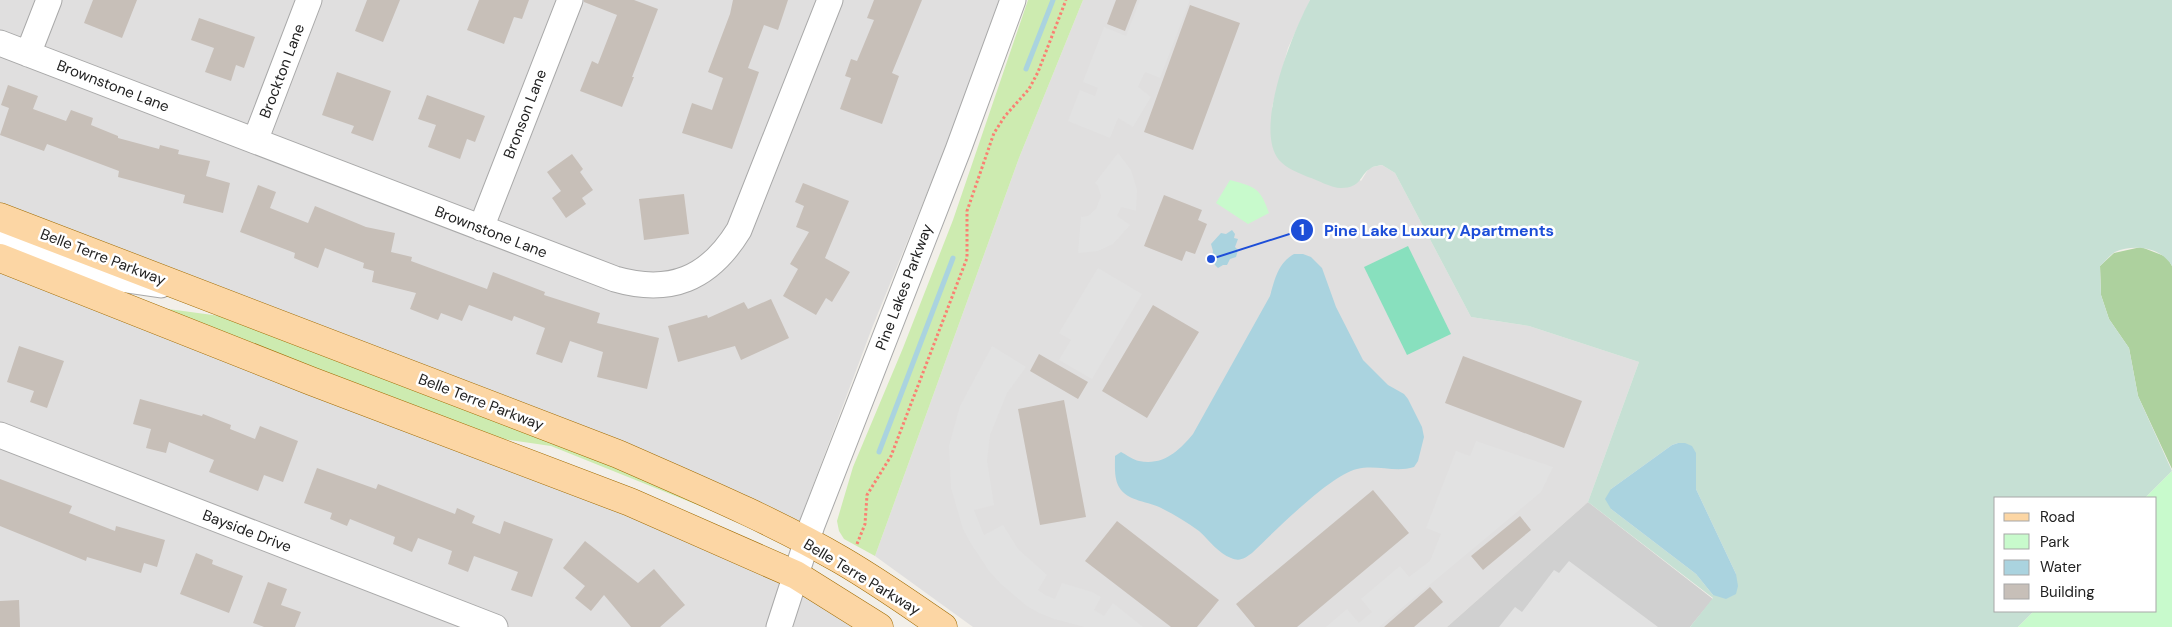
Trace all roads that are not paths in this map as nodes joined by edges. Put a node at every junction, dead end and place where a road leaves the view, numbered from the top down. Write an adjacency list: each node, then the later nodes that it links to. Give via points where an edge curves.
1 (49, 0): 7 (street)
2 (309, 0): 8 (street, Brockton Lane)
3 (570, 0): 10 (street, Bronson Lane)
4 (830, 0): 10 (street, Brownstone Lane, via 746,216 725,251 703,271 662,286 637,284 615,279)
5 (1013, 0): 15 (street, Pine Lakes Parkway)
6 (0, 43): 7 (street, Brownstone Lane)
7 (28, 54): 8 (street, Brownstone Lane)
8 (255, 141): 10 (street, Brownstone Lane)
9 (0, 217): 13 (main road, Belle Terre Parkway)
10 (481, 228)
11 (0, 238): 13 (street, via 113,278)
12 (0, 258): 16 (main road, via 630,502)
13 (178, 286): 15 (main road, Belle Terre Parkway, via 618,454)
14 (0, 435): 17 (street, Bayside Drive)
15 (806, 542): 16 (street, Pine Lakes Parkway); 20 (main road, Belle Terre Parkway, via 871,578)
16 (796, 575): 18 (street, Pine Lakes Parkway); 19 (main road)
17 (495, 627)
18 (779, 627)
19 (879, 627)
20 (943, 627)

